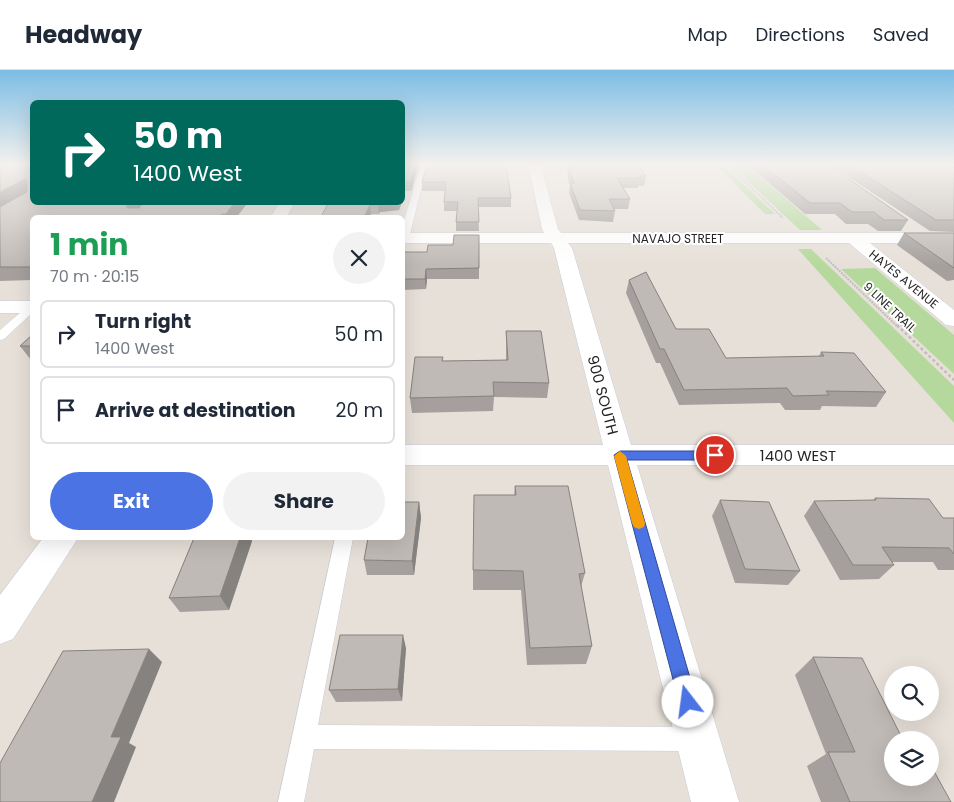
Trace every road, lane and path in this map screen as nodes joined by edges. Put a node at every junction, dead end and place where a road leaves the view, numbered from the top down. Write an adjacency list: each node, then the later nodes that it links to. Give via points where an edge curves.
1 (414, 198): 6 (lane)
2 (542, 198): 8 (street, 900 SOUTH, via 550,229)
3 (762, 198): 4 (path)
4 (784, 219)
5 (907, 225): 10 (street)
6 (405, 231)
7 (405, 238): 8 (street, NAVAJO STREET)
8 (556, 238): 9 (street, NAVAJO STREET); 20 (street, 900 SOUTH, via 563,248)
9 (853, 238): 10 (street, NAVAJO STREET); 16 (street, HAYES AVENUE)
10 (926, 238): 11 (street, NAVAJO STREET)
11 (954, 238)
12 (821, 254): 18 (path, 9 LINE TRAIL)
13 (0, 307): 14 (street)
14 (30, 307)
15 (30, 309): 17 (lane)
16 (954, 320)
17 (0, 336)
18 (954, 380)
19 (405, 455): 20 (street, 1400 WEST)
20 (620, 455): 21 (street, 1400 WEST); 26 (street, 900 SOUTH)
21 (954, 455)
22 (60, 540): 24 (street)
23 (344, 540): 25 (lane)
24 (0, 626)
25 (304, 737): 26 (lane); 27 (lane)
26 (698, 739): 28 (street, 900 SOUTH)
27 (291, 802)
28 (715, 802)

